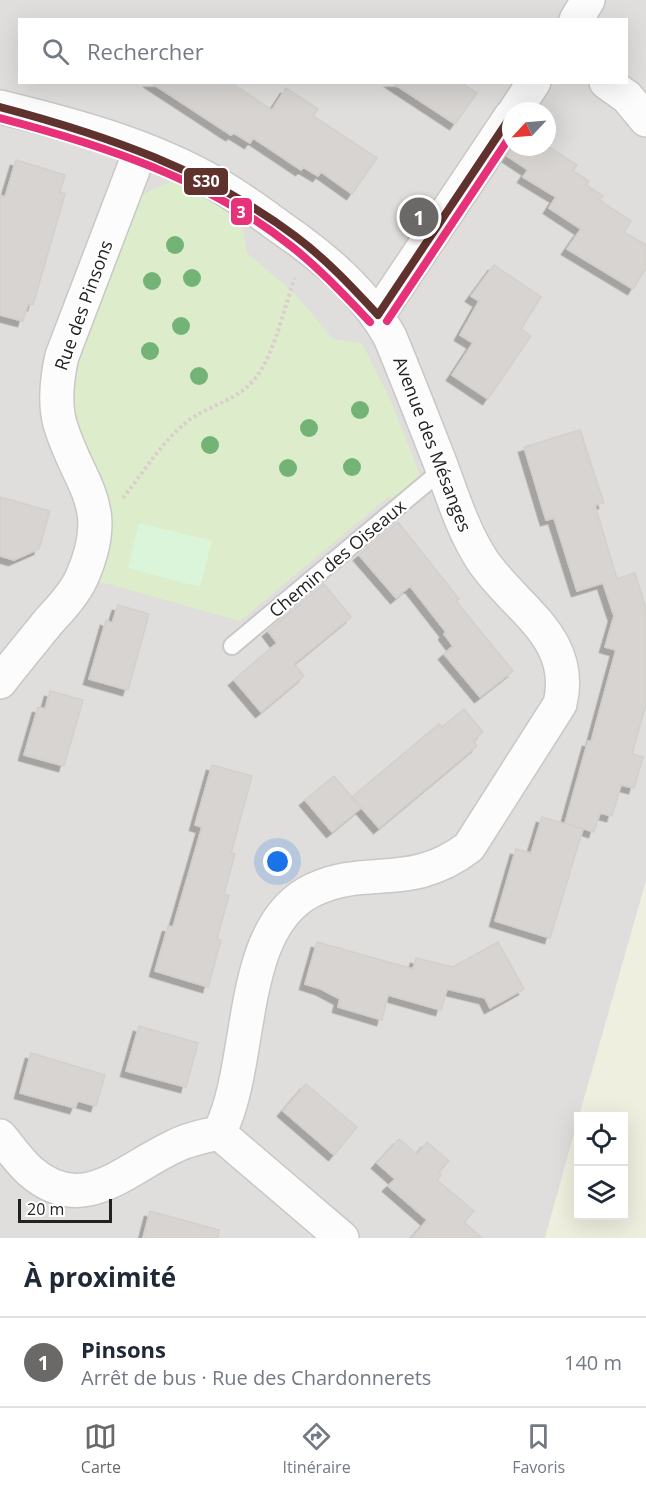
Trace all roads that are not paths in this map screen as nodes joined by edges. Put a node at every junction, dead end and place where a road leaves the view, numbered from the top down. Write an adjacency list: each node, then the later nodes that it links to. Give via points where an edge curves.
1 (588, 0): 2 (street)
2 (577, 18)
3 (533, 84): 5 (street)
4 (609, 84): 7 (street, via 627,97)
5 (520, 102)
6 (0, 107): 9 (street, Avenue des Mésanges)
7 (646, 120)
8 (502, 129): 10 (street)
9 (141, 149): 10 (street, Avenue des Mésanges, via 217,184 306,246); 13 (street, Rue des Pinsons, via 57,377 60,423 89,487 96,524 82,579)
10 (378, 315): 11 (street, Avenue des Mésanges)
11 (442, 470): 12 (lane, Chemin des Oiseaux); 14 (street, Avenue des Mésanges, via 465,530 483,561 550,639 562,663 565,684 560,704 469,847 446,863 422,872 325,885 301,897 276,921 261,956 229,1109)
12 (232, 646)
13 (0, 682)
14 (219, 1133): 15 (street, via 194,1138 107,1184 78,1191 62,1189 30,1172); 16 (street)
15 (0, 1136)
16 (342, 1238)

